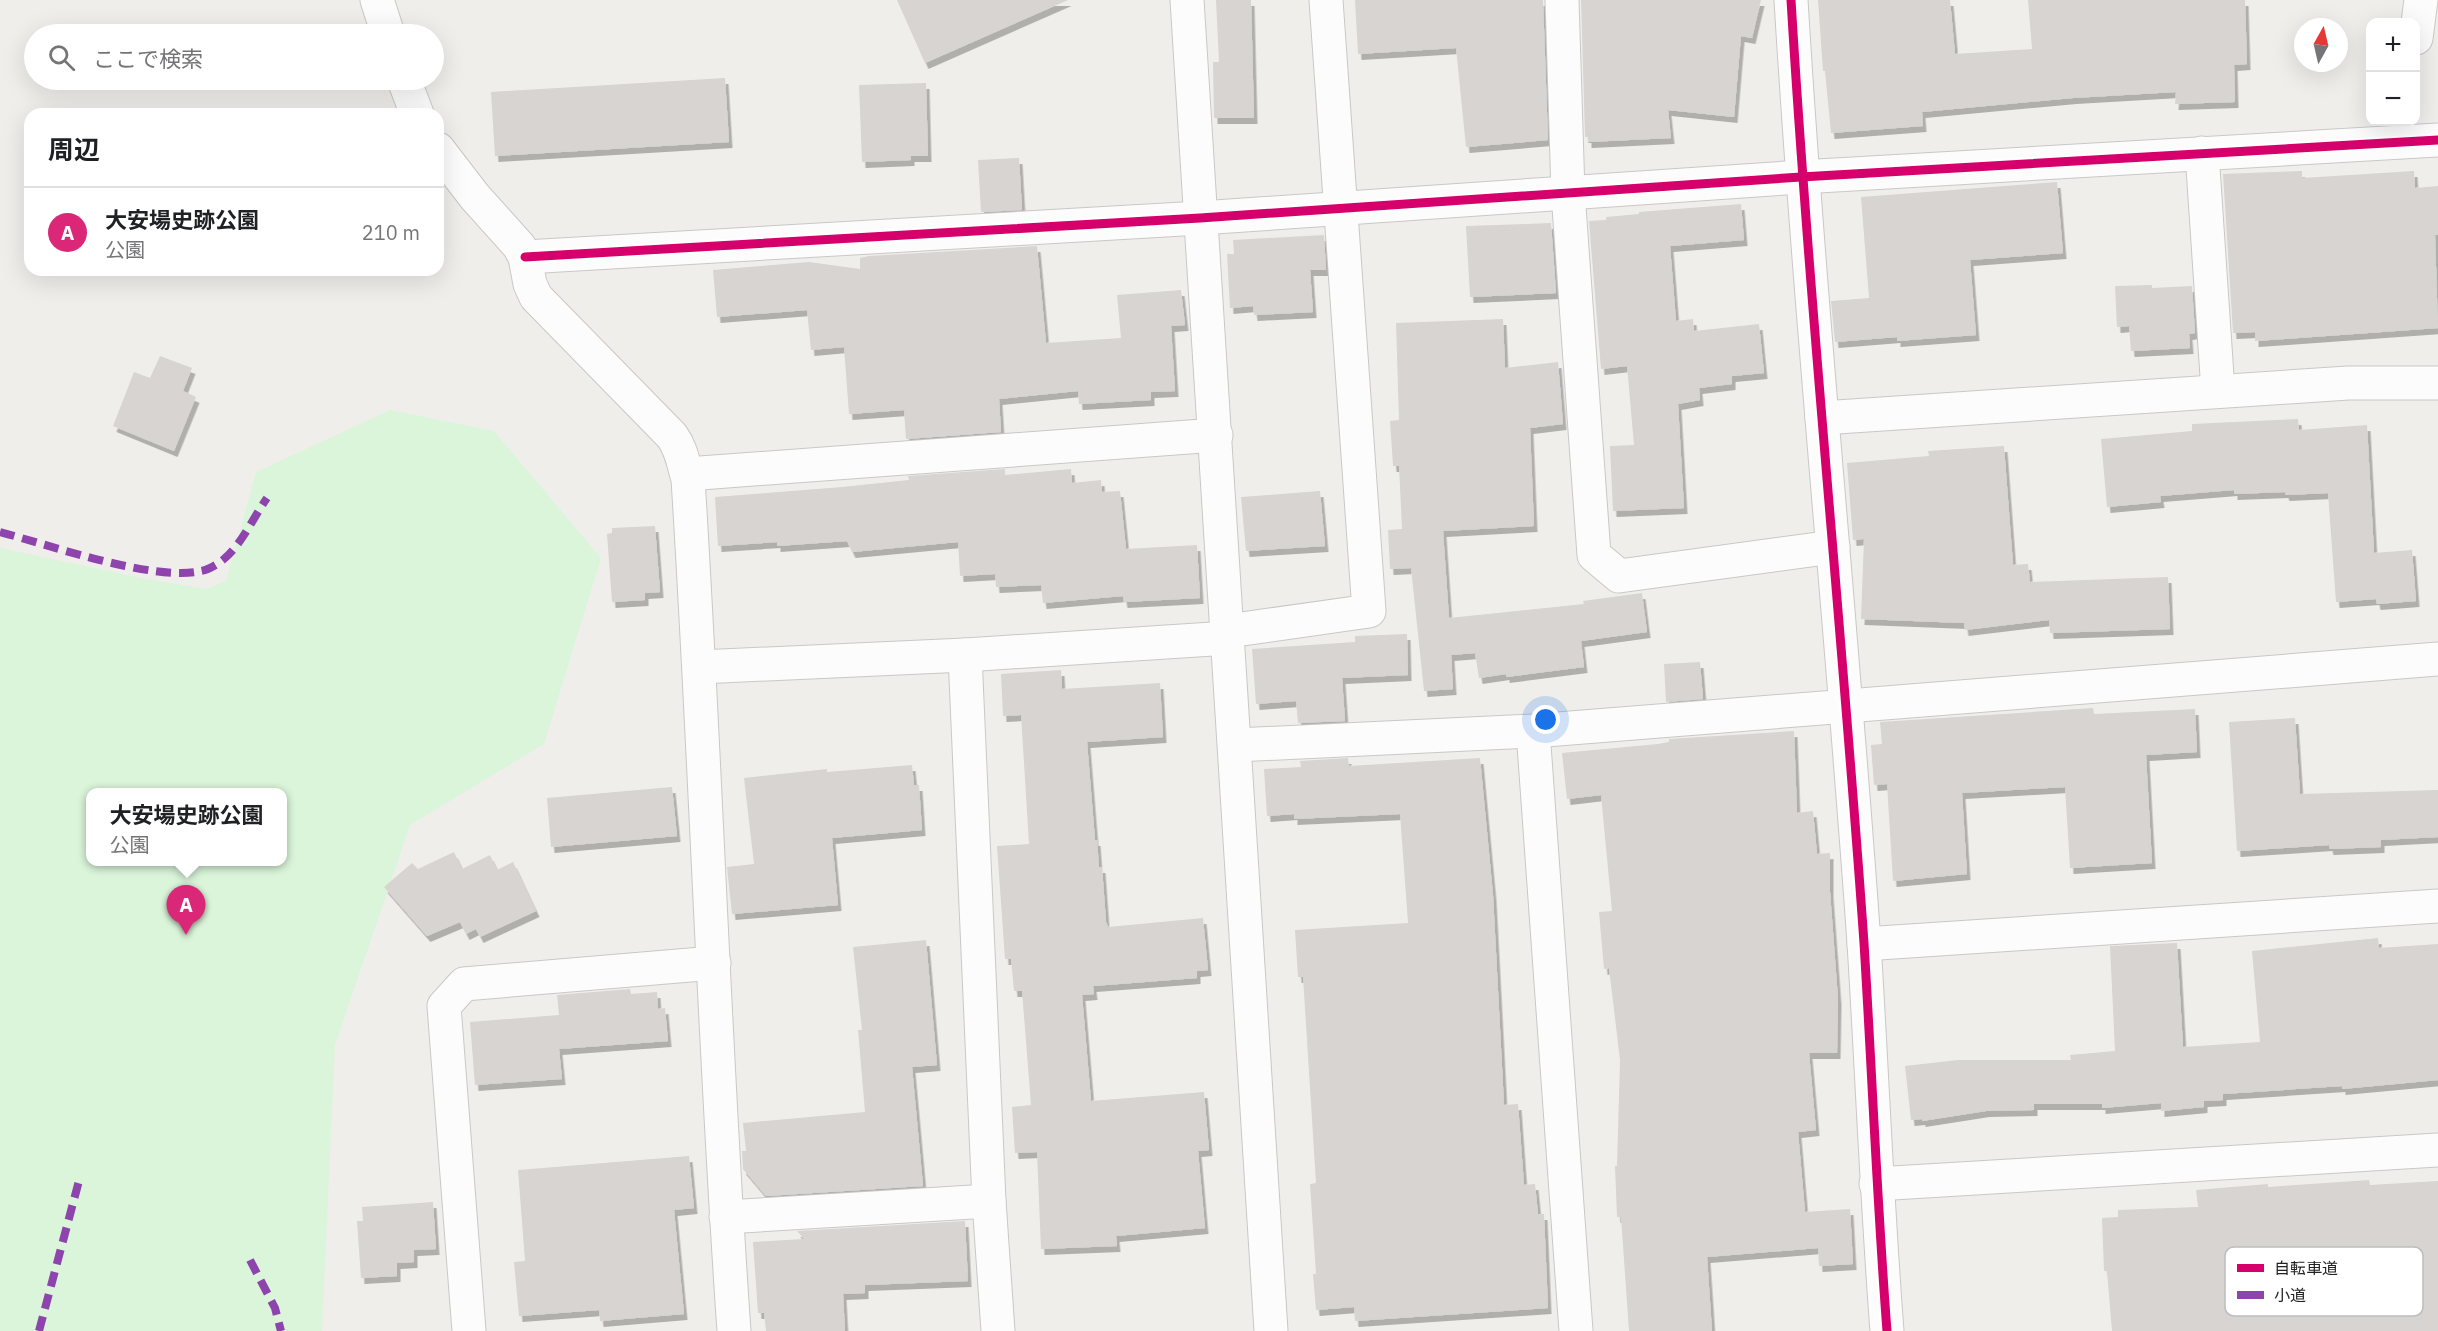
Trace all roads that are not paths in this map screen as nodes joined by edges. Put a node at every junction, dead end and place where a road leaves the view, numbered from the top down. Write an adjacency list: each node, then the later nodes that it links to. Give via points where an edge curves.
1 (377, 0): 8 (street)
2 (1187, 0): 17 (street)
3 (1326, 0): 16 (street)
4 (1562, 0): 15 (street)
5 (1791, 0): 14 (street)
6 (2421, 0): 7 (street)
7 (2418, 18)
8 (385, 24)
9 (408, 90): 10 (street)
10 (415, 108)
11 (2438, 140): 12 (street)
12 (2202, 153): 14 (street); 20 (street)
13 (444, 156): 18 (street)
14 (1801, 177): 15 (street); 21 (street)
15 (1568, 193): 16 (street); 24 (street, via 1594,555 1620,576)
16 (1339, 208): 17 (street); 25 (street, via 1369,611)
17 (1200, 218): 18 (street); 22 (street)
18 (525, 257): 23 (street, via 536,297 672,436 681,448)
19 (2438, 383): 20 (street, via 2348,383)
20 (2218, 392): 21 (street)
21 (1822, 418): 24 (street)
22 (1216, 435): 23 (street); 25 (street)
23 (687, 474): 28 (street)
24 (1833, 548): 29 (street)
25 (1228, 635): 26 (street); 31 (street)
26 (965, 655): 28 (street); 37 (street)
27 (2438, 659): 29 (street)
28 (700, 667): 34 (street)
29 (1844, 706): 30 (street); 33 (street)
30 (1533, 731): 31 (street); 43 (street)
31 (1236, 745): 42 (street)
32 (2438, 906): 33 (street)
33 (1864, 944): 36 (street)
34 (714, 963): 38 (street); 39 (street, via 464,984 444,1006)
35 (2438, 1150): 36 (street)
36 (1876, 1184): 44 (street)
37 (988, 1201): 38 (street); 41 (street)
38 (726, 1217): 40 (street)
39 (469, 1331)
40 (734, 1331)
41 (998, 1331)
42 (1271, 1331)
43 (1576, 1331)
44 (1887, 1331)

